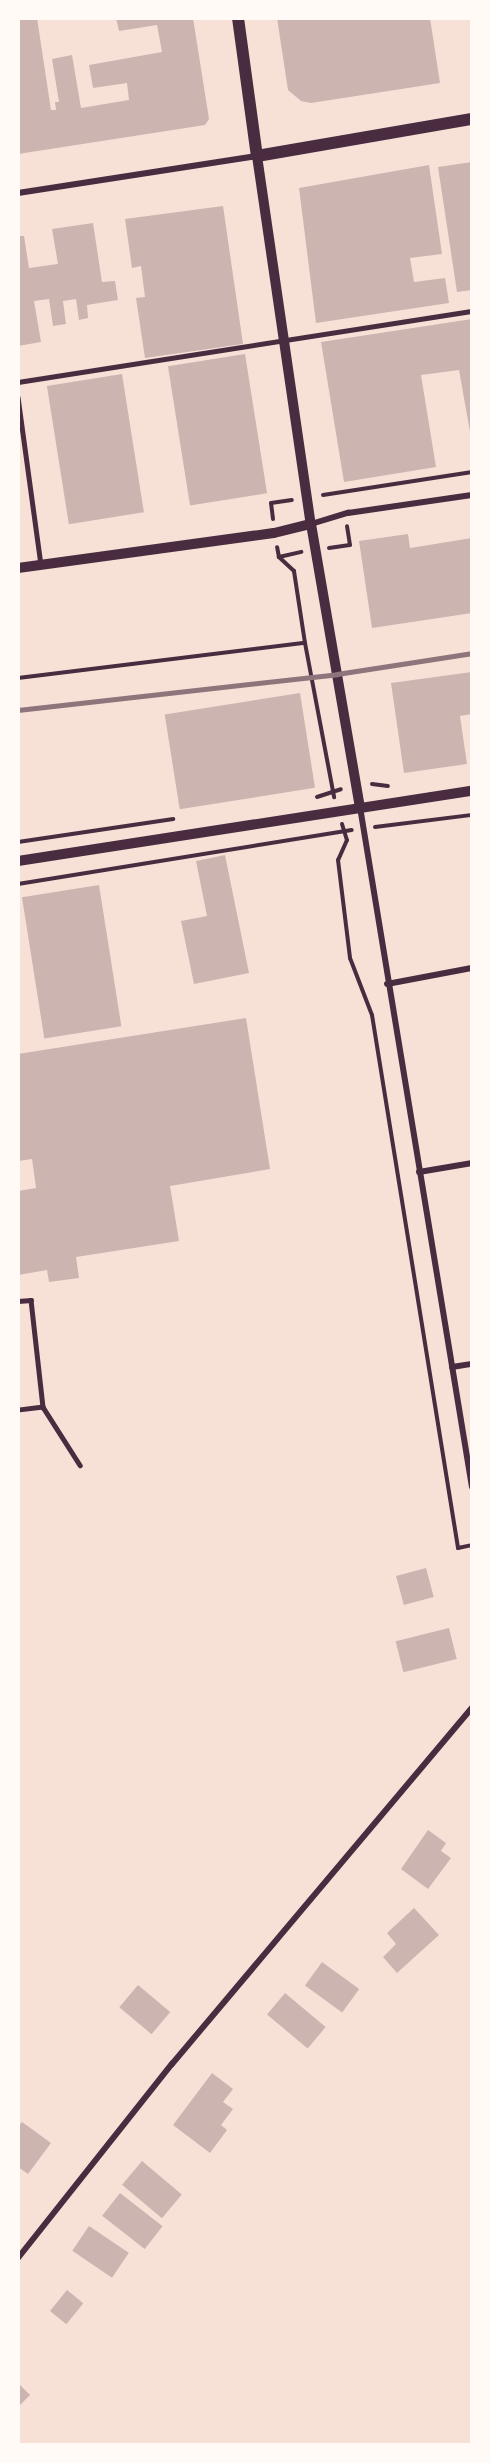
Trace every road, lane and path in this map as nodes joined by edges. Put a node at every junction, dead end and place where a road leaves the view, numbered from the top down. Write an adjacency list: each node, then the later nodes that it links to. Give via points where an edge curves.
1 (238, 18): 3 (main road)
2 (472, 119): 3 (main road)
3 (257, 156): 4 (street); 6 (street)
4 (18, 193)
5 (472, 311): 6 (lane)
6 (285, 341): 7 (lane); 10 (street)
7 (18, 382)
8 (18, 396): 12 (lane)
9 (472, 495): 10 (street, via 348,513)
10 (311, 524): 12 (street, via 274,533); 17 (street)
11 (279, 557): 14 (path, via 294,571)
12 (41, 565): 13 (street)
13 (18, 568)
14 (305, 643): 15 (path); 18 (path)
15 (18, 678)
16 (398, 785): 17 (path)
17 (357, 786): 18 (path); 21 (street)
18 (333, 791): 20 (path)
19 (472, 791): 21 (street)
20 (308, 798)
21 (360, 807): 24 (street); 27 (street)
22 (472, 815): 24 (path)
23 (180, 818): 26 (path)
24 (364, 830): 28 (path); 30 (street)
25 (347, 840): 40 (path, via 338,860 350,958 372,1015 458,1548)
26 (18, 842)
27 (18, 861)
28 (18, 884)
29 (472, 968): 30 (street)
30 (387, 984): 32 (street)
31 (472, 1163): 32 (street)
32 (419, 1172): 35 (street)
33 (18, 1301): 36 (lane, via 31,1300)
34 (472, 1364): 35 (street)
35 (452, 1367): 39 (street)
36 (44, 1407): 37 (lane); 38 (lane)
37 (18, 1410)
38 (80, 1465)
39 (472, 1487)
40 (472, 1545)
41 (472, 1708): 42 (street, via 172,2064)
42 (18, 2258)

